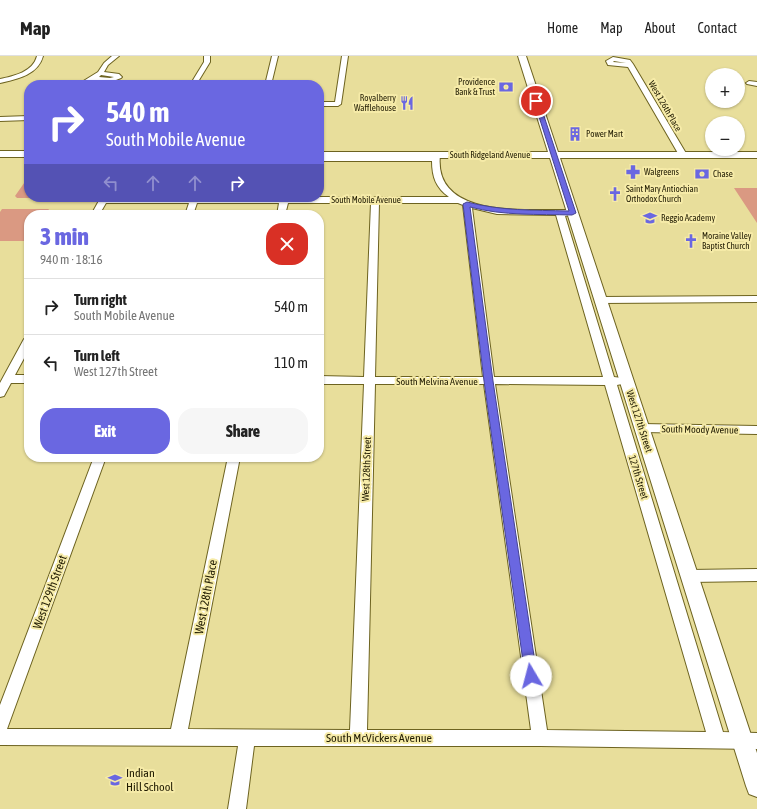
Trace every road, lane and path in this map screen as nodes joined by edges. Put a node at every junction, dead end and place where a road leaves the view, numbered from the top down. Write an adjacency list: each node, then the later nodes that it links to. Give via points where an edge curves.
1 (40, 56): 13 (street, via 39,62 30,70)
2 (116, 56): 8 (street)
3 (207, 56): 11 (street, via 207,62)
4 (275, 56): 12 (street)
5 (345, 56): 16 (street, via 338,104)
6 (522, 56): 23 (main road, West 127th Street)
7 (631, 65): 24 (street, West 126th Place)
8 (100, 73): 9 (street); 9 (street, via 117,75 119,78)
9 (93, 78): 10 (street)
10 (89, 80)
11 (196, 80)
12 (269, 80)
13 (0, 82)
14 (748, 83): 15 (street)
15 (757, 84)
16 (324, 104)
17 (24, 118): 18 (street)
18 (0, 119)
19 (0, 149): 20 (main road)
20 (24, 149)
21 (324, 150): 23 (main road, South Ridgeland Avenue)
22 (757, 150): 24 (main road, South Ridgeland Avenue)
23 (553, 152): 24 (main road, South Ridgeland Avenue); 29 (main road, South Ridgeland Avenue); 34 (main road, West 127th Street)
24 (682, 153): 28 (main road, South Ridgeland Avenue)
25 (0, 154): 26 (main road)
26 (24, 154)
27 (324, 155): 29 (main road, South Ridgeland Avenue)
28 (757, 155)
29 (435, 157): 30 (street); 33 (street, via 441,188)
30 (324, 159)
31 (324, 200): 32 (street, South Mobile Avenue)
32 (375, 200): 33 (street, South Mobile Avenue); 41 (street, West 128th Street)
33 (463, 202): 34 (street, South Mobile Avenue, via 497,211); 42 (street)
34 (566, 213): 36 (main road, West 127th Street); 43 (street, 127th Street)
35 (757, 299): 36 (street)
36 (601, 300): 44 (main road, West 127th Street)
37 (24, 349): 38 (street)
38 (8, 379): 39 (street); 45 (street)
39 (24, 379)
40 (324, 380): 41 (street, South Melvina Avenue)
41 (369, 380): 42 (street, South Melvina Avenue); 56 (street, West 128th Street)
42 (489, 381): 43 (street, South Melvina Avenue); 57 (street)
43 (610, 381): 44 (street, South Melvina Avenue); 58 (street, 127th Street)
44 (627, 381): 46 (main road, West 127th Street)
45 (0, 393)
46 (642, 428): 47 (street, South Moody Avenue); 50 (main road, West 127th Street)
47 (757, 430)
48 (98, 462): 52 (street, West 129th Street)
49 (233, 462): 54 (street, West 128th Place)
50 (690, 576): 51 (street); 59 (main road, West 127th Street)
51 (757, 576)
52 (0, 727)
53 (0, 738): 54 (street, South McVickers Avenue)
54 (178, 738): 55 (street, South McVickers Avenue)
55 (247, 738): 56 (street, South McVickers Avenue); 61 (street)
56 (358, 738): 57 (street, South McVickers Avenue)
57 (540, 738): 58 (street, South McVickers Avenue)
58 (717, 741): 59 (street, South McVickers Avenue)
59 (749, 741): 60 (main road, West 127th Street)
60 (757, 786)
61 (237, 809)

